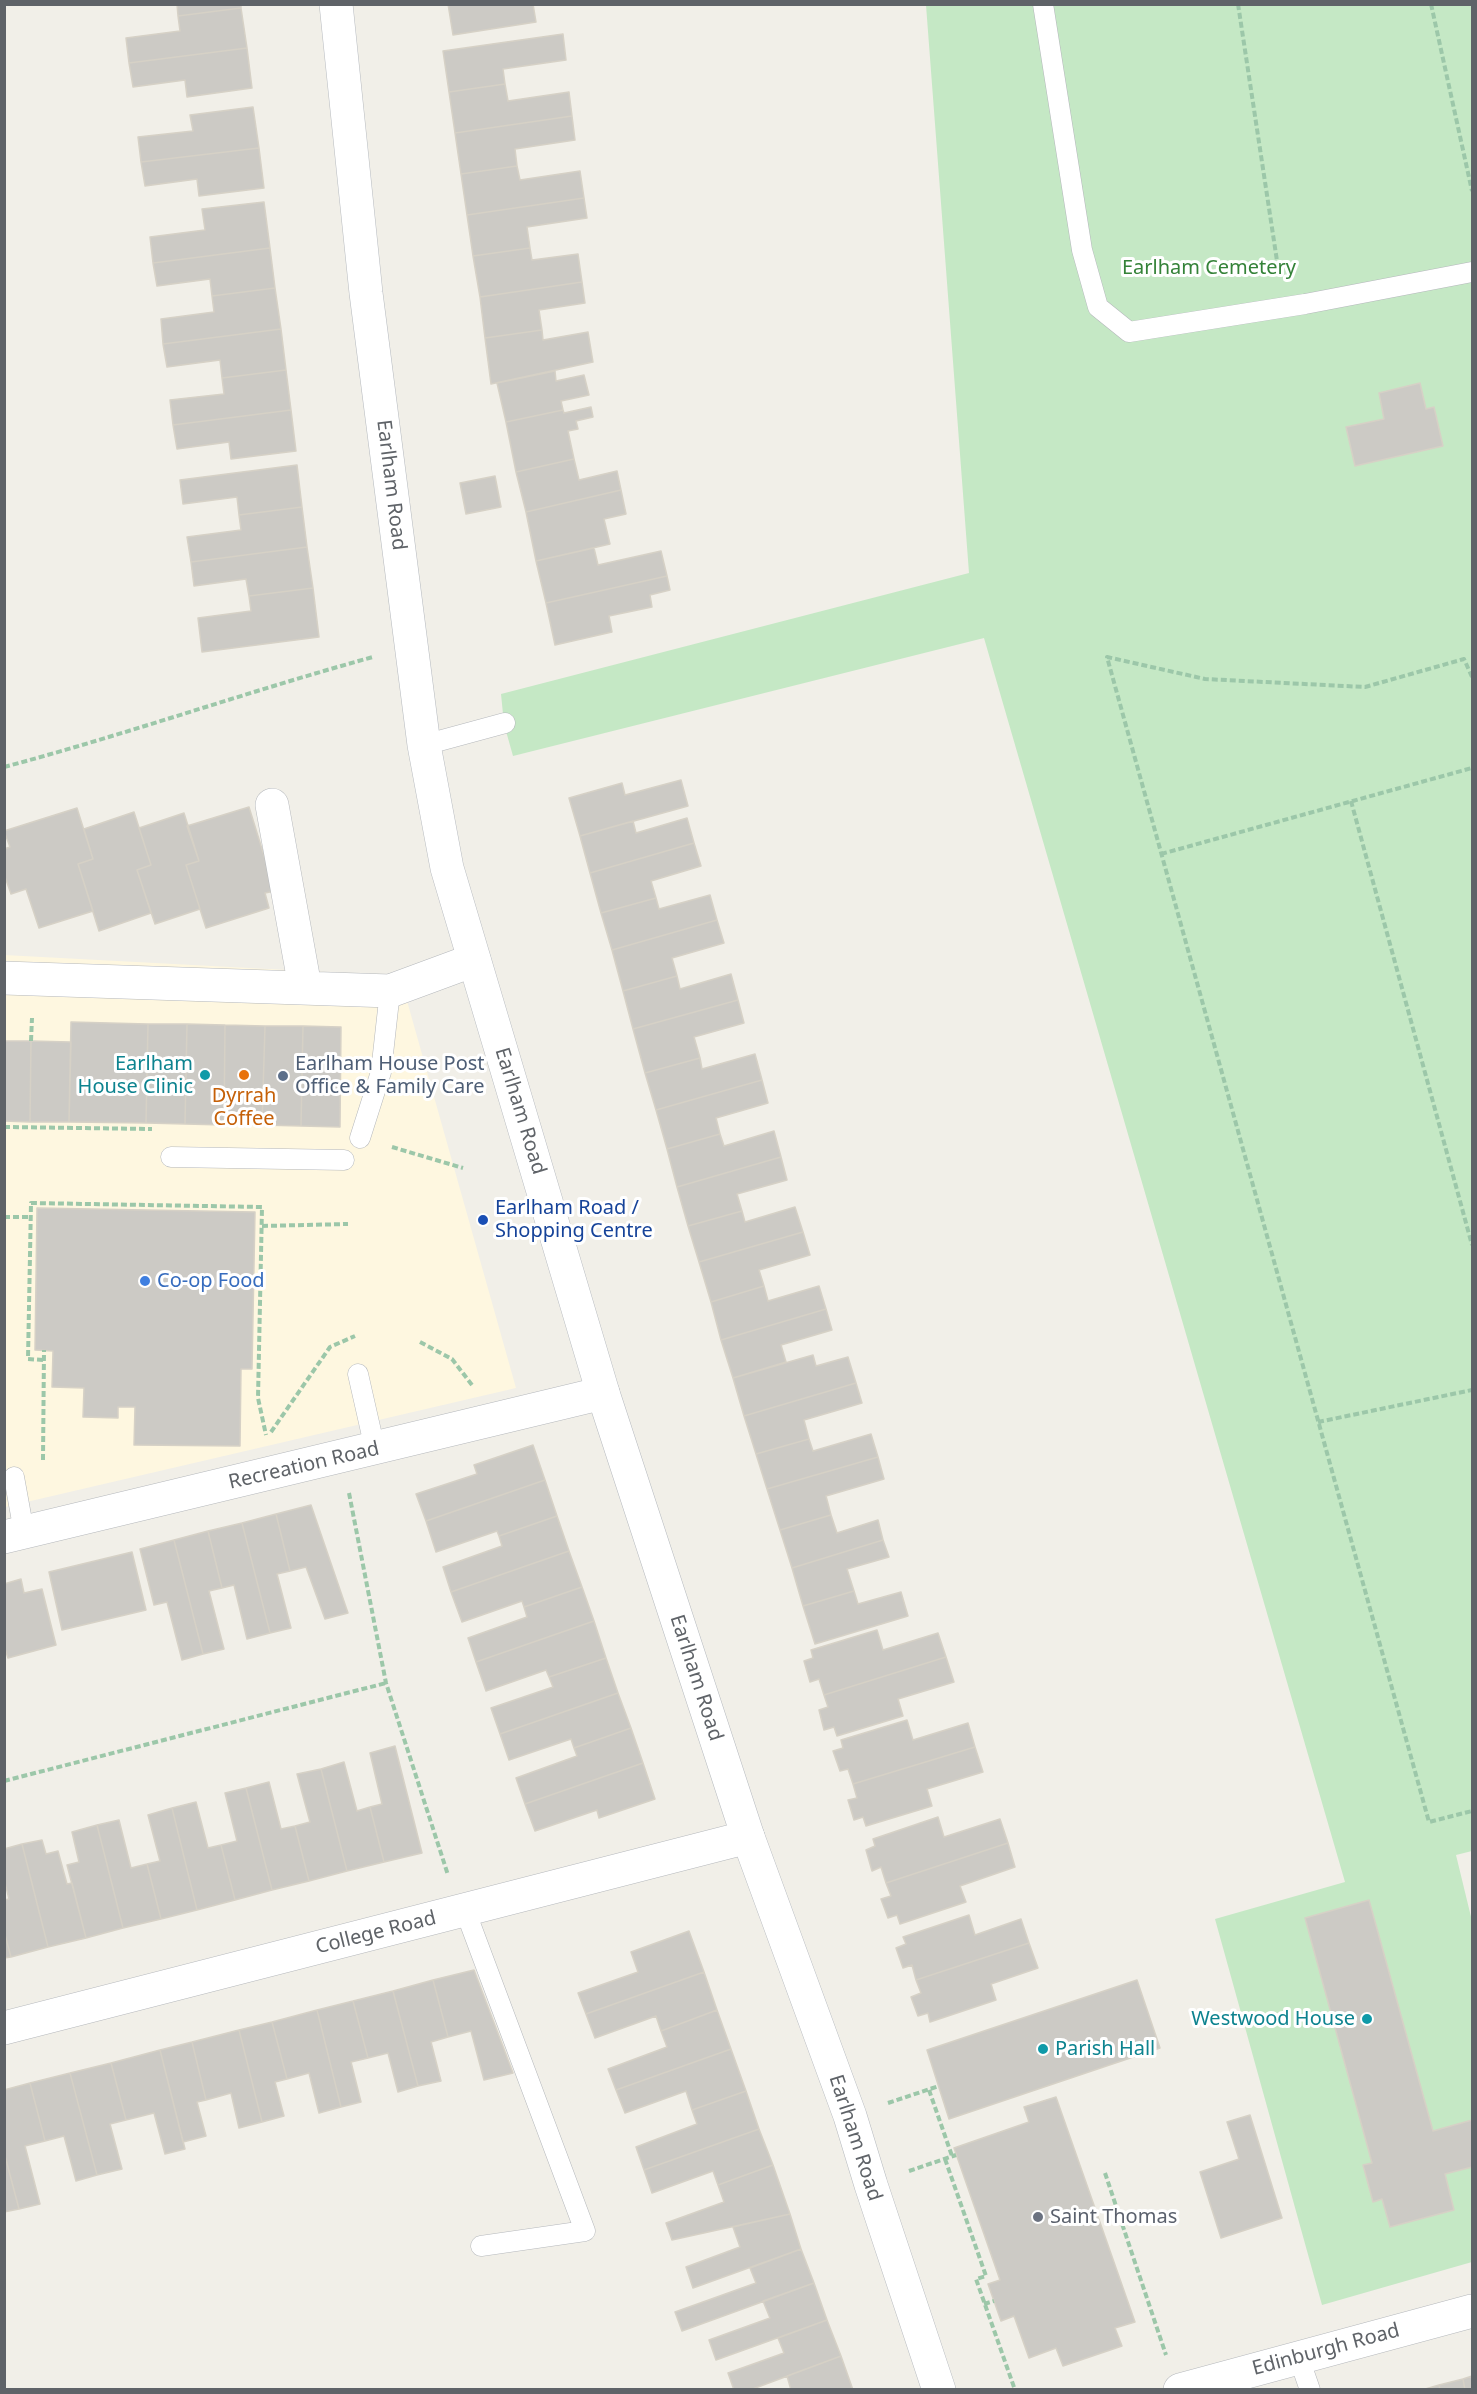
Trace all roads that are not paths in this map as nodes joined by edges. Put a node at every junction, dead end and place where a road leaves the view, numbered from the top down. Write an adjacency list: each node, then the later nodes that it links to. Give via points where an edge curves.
1 (336, 4): 5 (main road, Earlham Road, via 366,293)
2 (1043, 4): 3 (lane, via 1082,250 1098,307 1129,332)
3 (1473, 272)
4 (505, 723): 5 (lane)
5 (424, 746): 7 (main road, Earlham Road, via 447,868)
6 (272, 806): 9 (main road)
7 (474, 960): 10 (main road); 15 (main road, Earlham Road)
8 (4, 978): 9 (main road)
9 (305, 987): 10 (main road)
10 (390, 991): 11 (lane, via 381,1072)
11 (360, 1138)
12 (171, 1157): 13 (lane)
13 (344, 1160)
14 (358, 1374): 16 (lane)
15 (603, 1393): 16 (main road, Recreation Road); 19 (main road, Earlham Road)
16 (375, 1449): 18 (main road, Recreation Road)
17 (14, 1477): 18 (lane)
18 (27, 1532)
19 (748, 1837): 20 (main road, College Road); 25 (main road, Earlham Road, via 850,2116)
20 (462, 1911): 21 (main road, College Road); 22 (lane, via 585,2231)
21 (4, 2028)
22 (481, 2246)
23 (1473, 2311): 24 (main road, Edinburgh Road)
24 (1299, 2358): 26 (main road, Edinburgh Road); 27 (lane)
25 (939, 2390)
26 (1180, 2390)
27 (1310, 2390)

